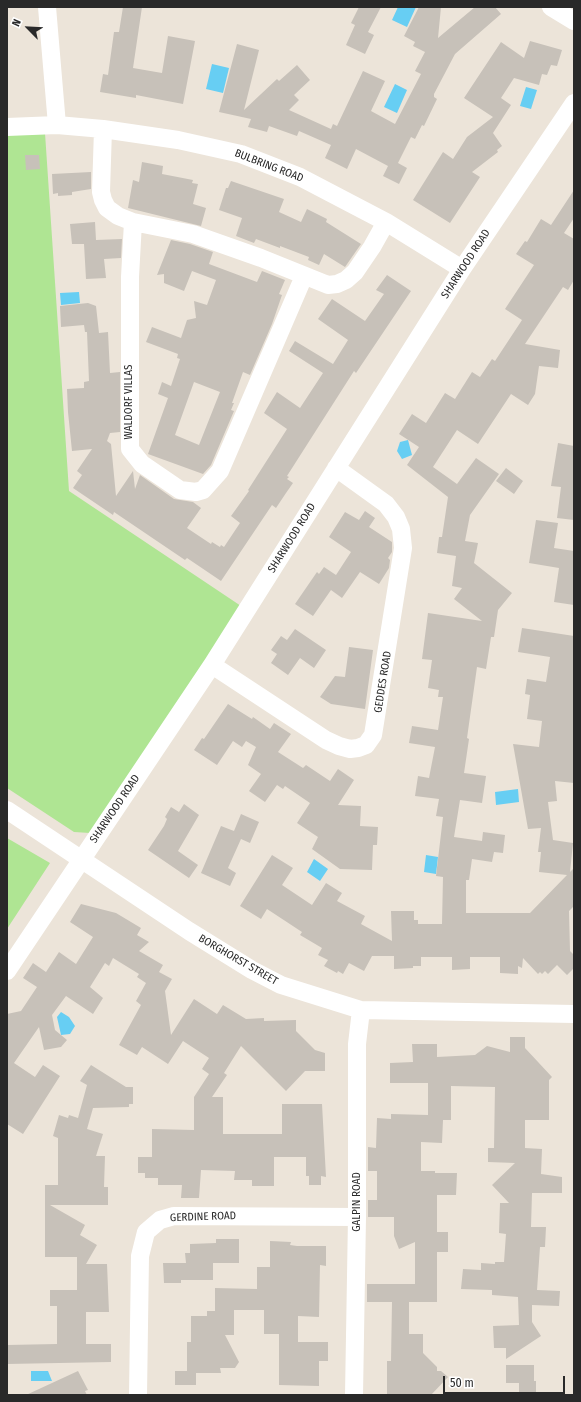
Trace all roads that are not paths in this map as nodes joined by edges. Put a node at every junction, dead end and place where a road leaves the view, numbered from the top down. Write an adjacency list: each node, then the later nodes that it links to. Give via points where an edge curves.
1 (47, 7): 5 (street)
2 (551, 7): 3 (street)
3 (574, 21)
4 (574, 103): 10 (street, SHARWOOD ROAD)
5 (56, 124): 6 (street, BULBRING ROAD); 7 (street, BULBRING ROAD)
6 (7, 127)
7 (103, 129): 8 (street, via 103,200 107,208 118,216); 9 (street, BULBRING ROAD, via 178,140 241,154 300,177)
8 (134, 222): 11 (street, via 193,234); 11 (street, WALDORF VILLAS, via 130,244 130,449 142,464 180,490 203,490 220,471)
9 (386, 222): 10 (street, BULBRING ROAD); 11 (street, via 355,272 346,280 328,285)
10 (462, 269): 12 (street, SHARWOOD ROAD)
11 (304, 276)
12 (336, 468): 13 (street, SHARWOOD ROAD); 13 (street, GEDDES ROAD, via 386,504 402,529 403,548 374,735 366,745 358,748 339,746)
13 (212, 665): 15 (street, SHARWOOD ROAD)
14 (7, 810): 15 (street, BORGHORST STREET)
15 (82, 859): 16 (street, SHARWOOD ROAD); 17 (street, BORGHORST STREET, via 252,970 281,985)
16 (7, 971)
17 (361, 1010): 18 (street, BORGHORST STREET); 19 (street, GALPIN ROAD, via 357,1044)
18 (574, 1014)
19 (357, 1217): 20 (street, GERDINE ROAD, via 174,1216 160,1220 146,1232 140,1256); 21 (street, GALPIN ROAD)
20 (138, 1395)
21 (354, 1395)

